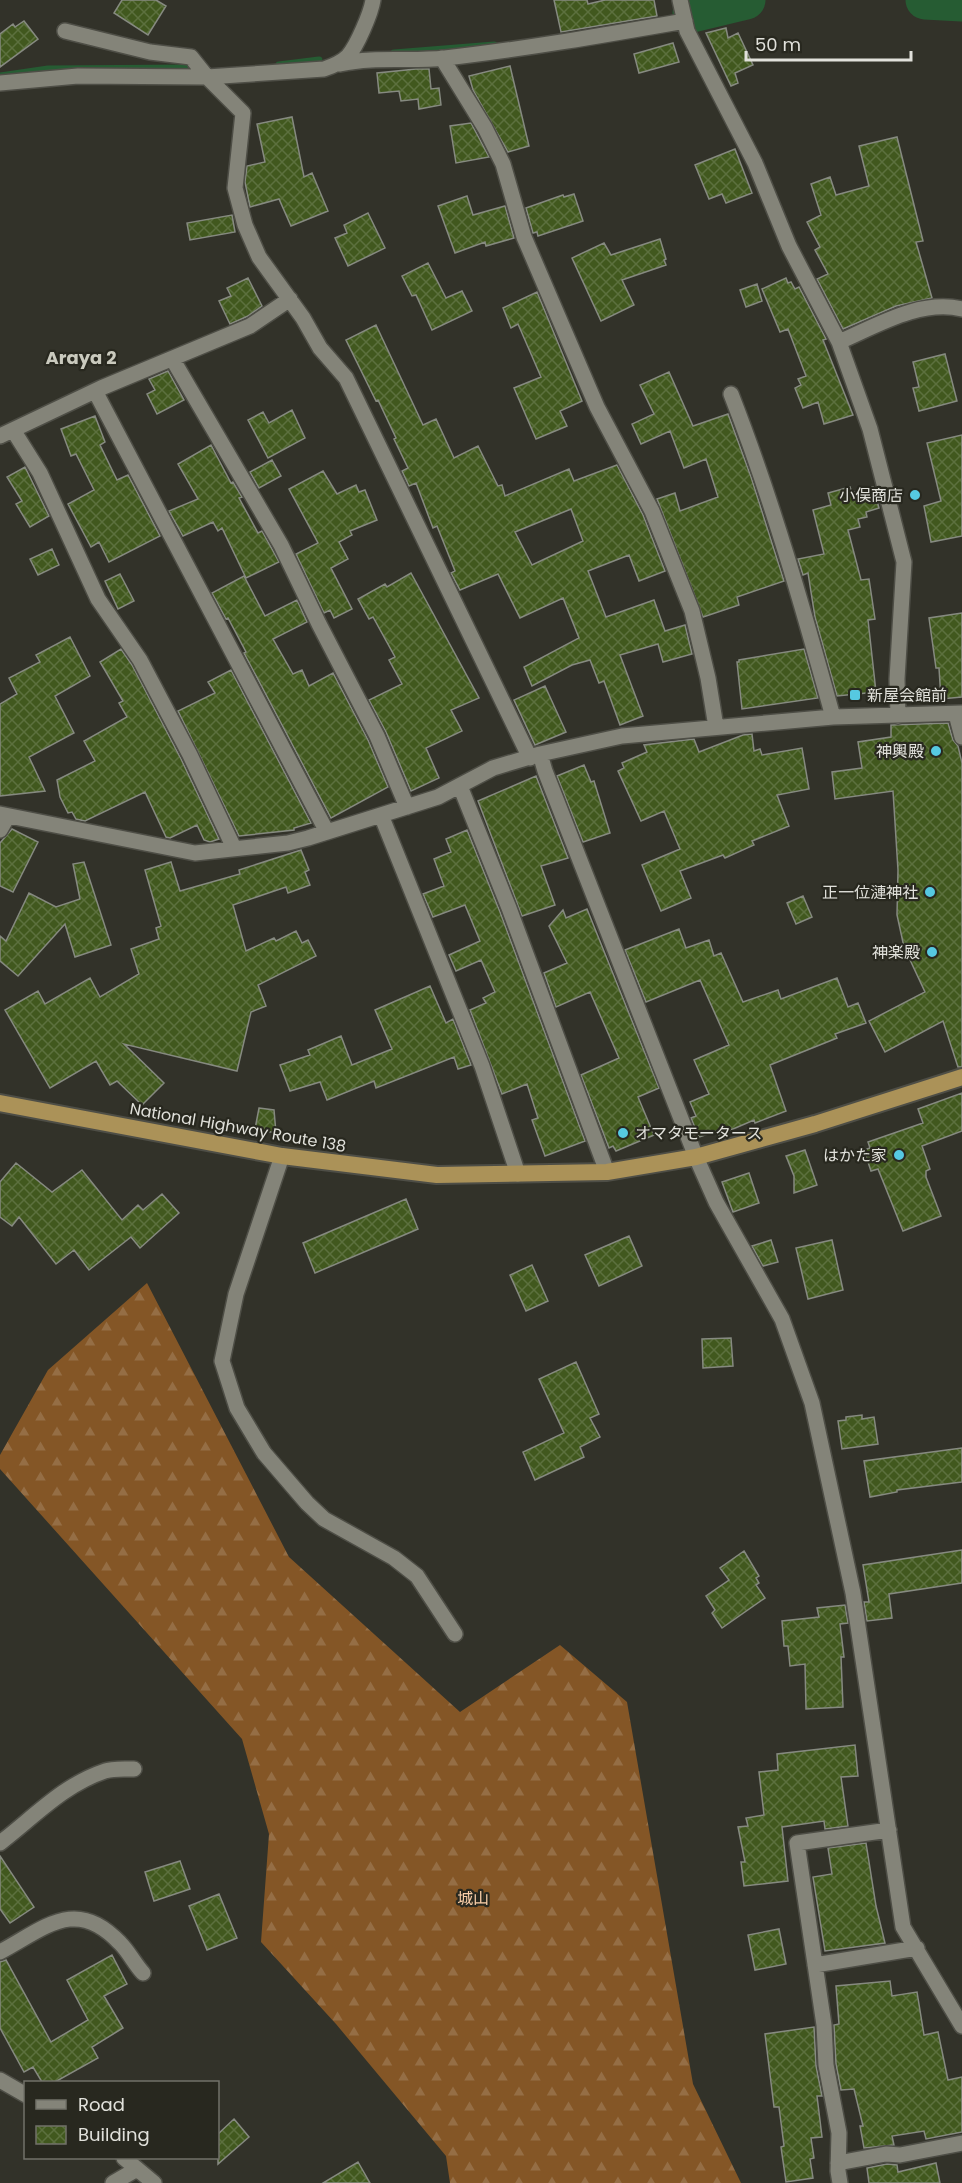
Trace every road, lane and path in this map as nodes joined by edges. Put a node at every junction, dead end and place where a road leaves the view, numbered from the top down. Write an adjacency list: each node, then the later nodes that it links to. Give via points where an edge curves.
1 (373, 0): 6 (street, via 349,55)
2 (680, 0): 3 (street)
3 (685, 21): 5 (street); 11 (street, via 755,163 789,246)
4 (65, 31): 7 (street, via 150,52 192,57)
5 (442, 58): 6 (street, via 365,59); 19 (street, via 502,164 524,237 597,407 652,511 692,611)
6 (338, 64): 7 (street, via 324,69)
7 (207, 77): 8 (street, via 78,76); 9 (street, via 243,113 236,188 245,225 259,257)
8 (0, 84)
9 (290, 300): 12 (street, via 250,326); 21 (street, via 320,348 346,378)
10 (962, 309): 11 (street, via 949,306 906,313)
11 (839, 342): 17 (street, via 870,429 904,562)
12 (173, 360): 13 (street); 23 (street, via 281,545 377,736)
13 (95, 391): 15 (street); 27 (street)
14 (730, 394): 18 (street, via 798,591)
15 (7, 433): 28 (street, via 40,473 98,599 140,660)
16 (959, 713): 17 (street); 20 (street)
17 (898, 716): 18 (street)
18 (834, 717): 19 (street)
19 (716, 727): 21 (street, via 622,736)
20 (962, 737)
21 (535, 756): 22 (street, via 493,768); 32 (street, via 545,771)
22 (460, 786): 23 (street); 33 (street)
23 (407, 807): 25 (street)
24 (4, 815): 26 (street); 28 (street, via 195,853)
25 (381, 815): 27 (street); 34 (street, via 482,1066)
26 (0, 830)
27 (327, 832): 28 (street, via 288,843)
28 (234, 848)
29 (962, 1077): 32 (highway, National Highway Route 138, via 815,1124)
30 (0, 1103): 31 (highway, National Highway Route 138)
31 (282, 1156): 34 (highway, National Highway Route 138, via 437,1175); 35 (street, via 236,1294 222,1361 237,1408 264,1453 307,1503 324,1519 394,1558 417,1576)
32 (696, 1156): 33 (highway, National Highway Route 138); 37 (street, via 716,1202 782,1319 812,1403 853,1593)
33 (607, 1172): 34 (highway, National Highway Route 138)
34 (518, 1174)
35 (454, 1634)
36 (134, 1769): 38 (street, via 107,1770 73,1786)
37 (889, 1830): 39 (street, via 903,1927); 41 (street, via 797,1843)
38 (0, 1844)
39 (917, 1948): 41 (street); 43 (street)
40 (0, 1952): 42 (street, via 61,1919 75,1917 110,1933)
41 (815, 1965): 48 (street, via 826,2065 839,2133)
42 (143, 1973)
43 (962, 2026)
44 (0, 2080): 45 (street)
45 (24, 2095)
46 (962, 2143): 48 (street)
47 (126, 2159): 49 (street)
48 (838, 2163): 52 (street)
49 (137, 2169): 50 (street); 51 (street)
50 (113, 2183)
51 (154, 2183)
52 (840, 2183)

